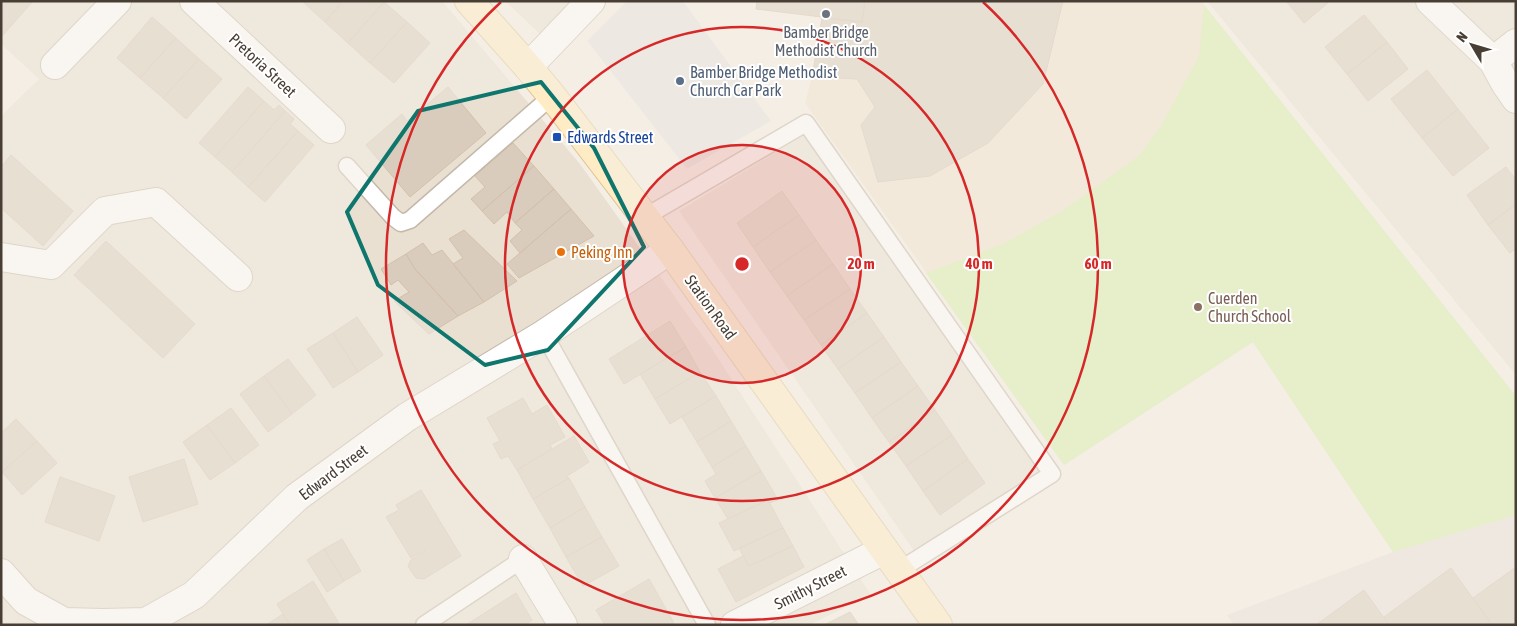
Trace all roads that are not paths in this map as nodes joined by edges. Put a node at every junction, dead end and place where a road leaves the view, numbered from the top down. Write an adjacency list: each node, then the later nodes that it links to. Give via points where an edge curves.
1 (118, 1): 8 (street)
2 (194, 1): 12 (street, Pretoria Street)
3 (469, 1): 9 (main road, Station Road)
4 (591, 1): 9 (street)
5 (1430, 1): 7 (street)
6 (1516, 43): 7 (street)
7 (1493, 60): 11 (street)
8 (55, 65)
9 (528, 67): 10 (main road, Station Road)
10 (552, 96): 13 (lane, via 410,220 401,223 393,217); 14 (main road, Station Road)
11 (1516, 99)
12 (331, 129)
13 (347, 166)
14 (646, 217): 15 (main road, Station Road); 20 (lane, via 806,123 1052,474)
15 (670, 250): 18 (street, Edward Street); 20 (main road, Station Road)
16 (1, 257): 17 (street, via 51,265 105,210 156,202)
17 (238, 277)
18 (544, 334): 21 (street, Edward Street, via 407,417 297,498 194,595 146,622 64,622 26,601); 24 (lane)
19 (523, 559): 22 (lane); 23 (street)
20 (891, 560): 25 (street, Smithy Street); 26 (main road, Station Road)
21 (1, 573)
22 (424, 625)
23 (564, 625)
24 (707, 625)
25 (735, 625)
26 (938, 625)

